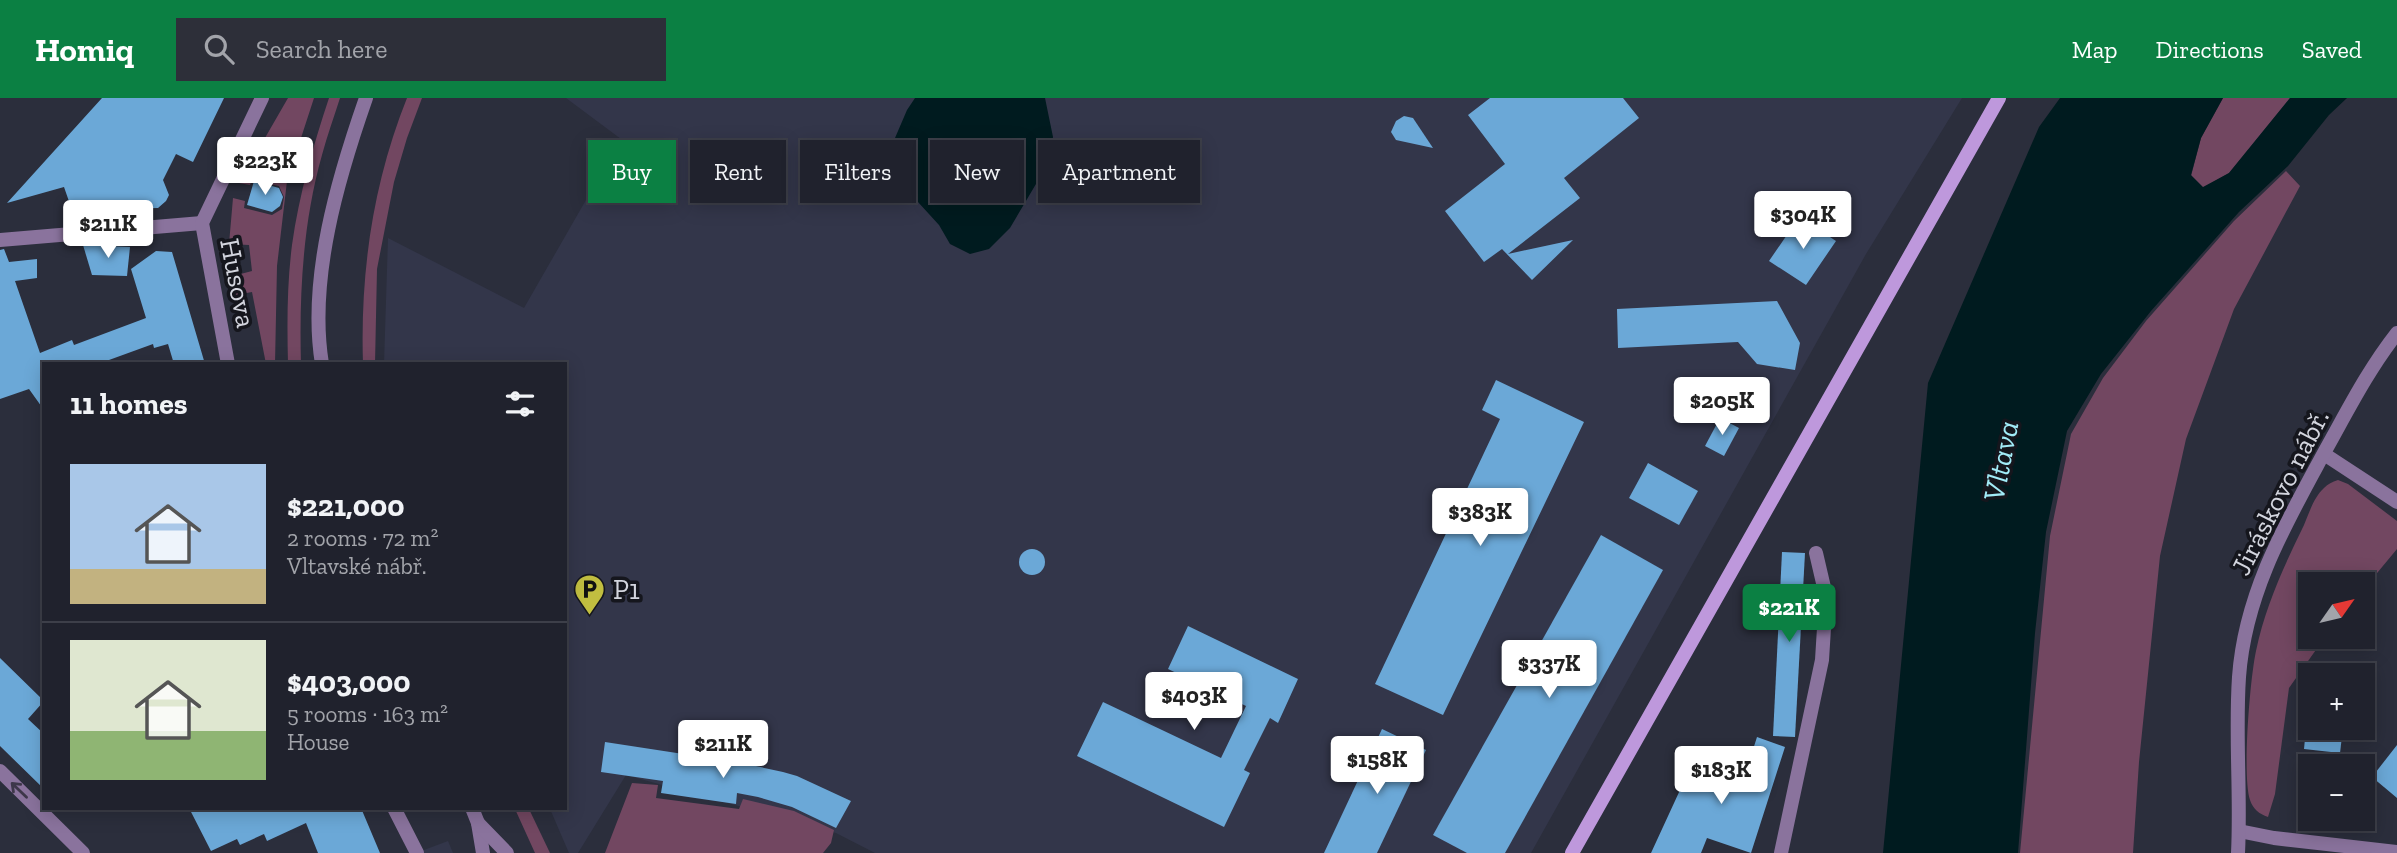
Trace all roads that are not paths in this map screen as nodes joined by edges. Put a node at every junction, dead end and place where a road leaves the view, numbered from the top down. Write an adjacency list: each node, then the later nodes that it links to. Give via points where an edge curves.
1 (262, 98): 4 (street, Husova)
2 (366, 98): 8 (street, via 340,174 321,274)
3 (1998, 98): 24 (main road)
4 (202, 223): 5 (street); 7 (street, Husova)
5 (0, 240)
6 (2397, 333): 9 (street, Jiráskovo nábř., via 2374,362)
7 (228, 362)
8 (322, 362)
9 (2324, 454): 10 (street); 18 (street, Jiráskovo nábř., via 2270,556 2247,624 2239,677)
10 (2397, 502)
11 (1816, 553): 25 (street, via 1826,596 1822,660)
12 (0, 771): 13 (street, one-way to 12)
13 (41, 806)
14 (45, 810): 20 (street)
15 (395, 810): 21 (street)
16 (473, 810): 17 (street)
17 (478, 823): 22 (street); 23 (street)
18 (2239, 831): 19 (street); 26 (street, Jiráskovo nábř.)
19 (2397, 852)
20 (83, 853)
21 (417, 853)
22 (483, 853)
23 (507, 853)
24 (1572, 853)
25 (1781, 853)
26 (2238, 853)

